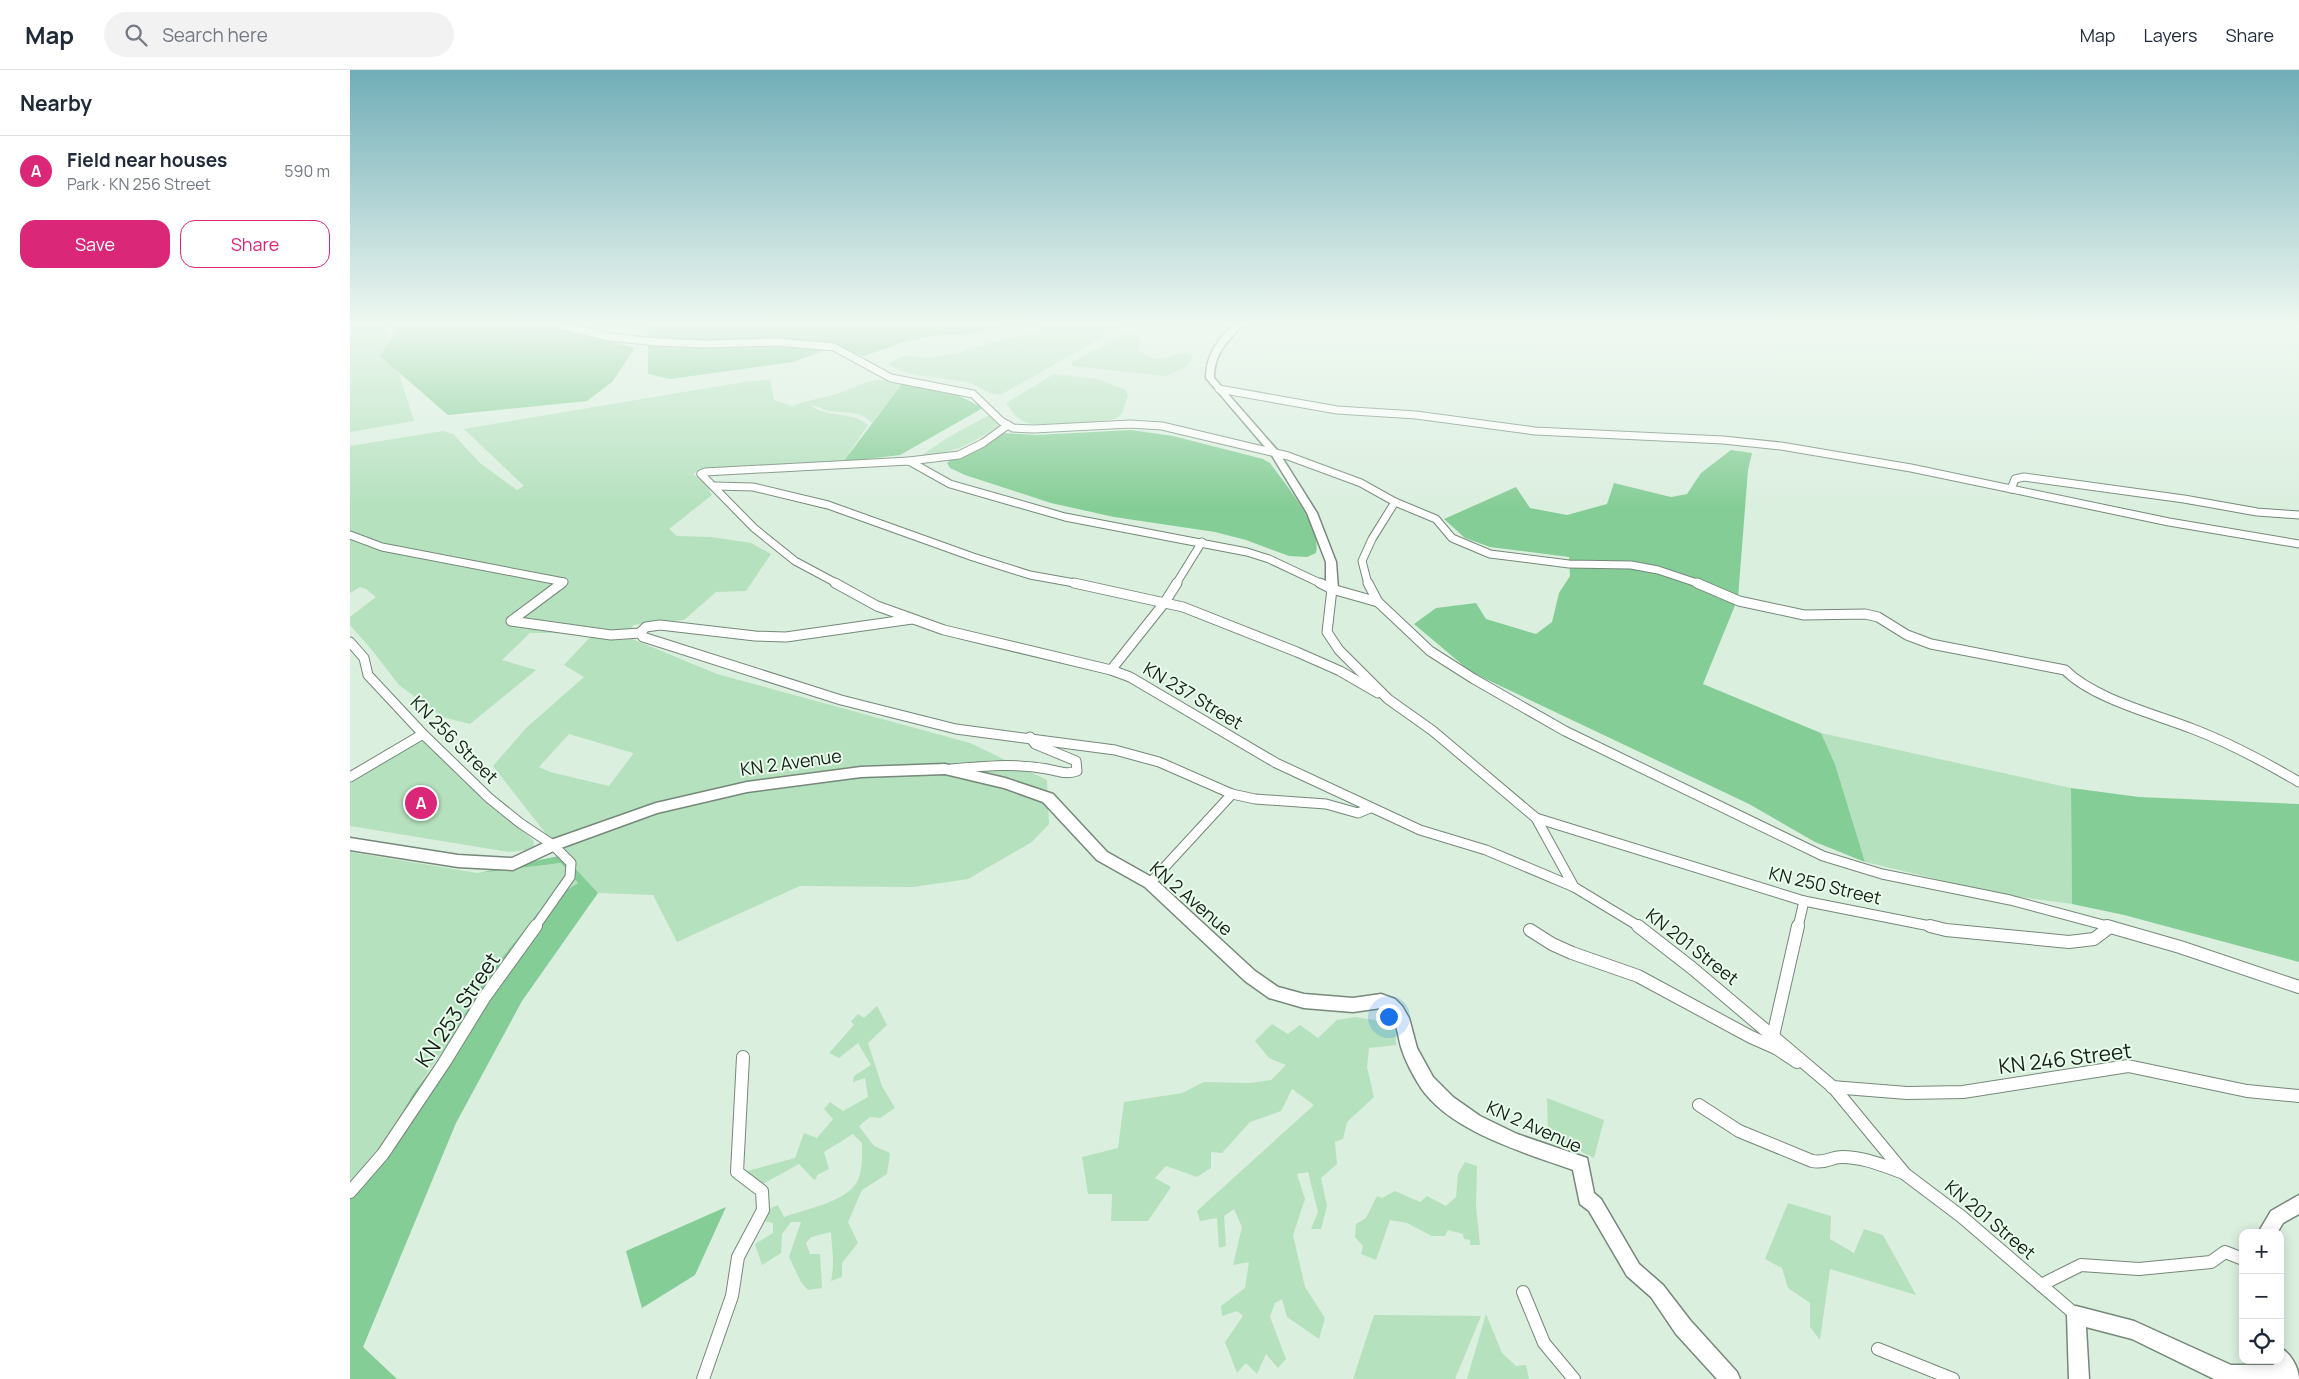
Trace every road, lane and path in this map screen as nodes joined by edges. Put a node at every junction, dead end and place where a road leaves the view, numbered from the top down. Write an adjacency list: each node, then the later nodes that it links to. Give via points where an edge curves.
1 (927, 385): 4 (street, via 973,394)
2 (1216, 385): 3 (main road)
3 (1219, 389): 5 (main road); 8 (street, via 1354,412 1424,416 1482,425 1552,432 1712,438 1781,446)
4 (1008, 425): 5 (street, via 1034,429 1130,424 1162,426); 6 (street, via 984,443 960,455)
5 (1275, 453): 9 (street, via 1362,483); 14 (main road, via 1320,531 1331,562)
6 (908, 462): 7 (street, KN 237 Street, via 701,474); 12 (street, via 950,484 1065,517)
7 (715, 486): 15 (street, via 753,487 828,505 1030,575); 17 (street, KN 237 Street, via 754,528 795,561 877,606)
8 (2011, 489): 10 (street, via 2015,479 2024,477 2257,512); 13 (street)
9 (1395, 502): 16 (street, via 1362,561 1366,580); 26 (street, via 1436,520 1452,538 1490,554 1658,570 1683,577 1738,601 1814,616 1865,614 1878,617 1907,636 1931,644 2065,670 2076,682 2266,762)
10 (2299, 515)
11 (350, 536): 18 (street, via 382,546 564,582 511,621 611,635)
12 (1202, 542): 14 (street, via 1269,559); 15 (street)
13 (2299, 544)
14 (1332, 589): 16 (street); 21 (street, via 1328,632 1354,667)
15 (1165, 602): 20 (street); 21 (street, via 1297,652 1340,671)
16 (1378, 602): 35 (street, via 1430,651 1565,731 1824,856 1882,874 2010,900)
17 (912, 619): 18 (street, via 786,637 660,625 647,627); 20 (street, KN 237 Street, via 998,644)
18 (640, 633): 23 (street, via 643,637 841,700 956,729)
19 (350, 642): 22 (street, KN 256 Street, via 364,658 368,675)
20 (1111, 670): 28 (street, KN 237 Street, via 1162,694 1204,723 1276,763)
21 (1388, 699): 29 (street, via 1433,731)
22 (423, 734): 25 (street); 31 (street, KN 256 Street, via 489,798)
23 (1030, 737): 24 (street, via 1035,744 1076,761 1077,770 1070,774 1051,768 1015,764); 27 (street, via 1136,755)
24 (945, 769): 31 (main road, KN 2 Avenue, via 861,772 747,787 656,808); 32 (main road, KN 2 Avenue, via 1005,783 1048,798 1102,856)
25 (350, 777)
26 (2299, 782)
27 (1232, 794): 28 (street, via 1326,804 1358,813); 32 (street)
28 (1370, 808): 33 (street, KN 237 Street, via 1420,830 1486,850)
29 (1536, 818): 33 (street); 34 (street, KN 250 Street)
30 (350, 844): 31 (main road, KN 2 Avenue, via 410,855 493,864 519,862)
31 (554, 845): 45 (street, KN 253 Street, via 571,863 570,878 484,998 383,1154)
32 (1150, 883): 57 (main road, KN 2 Avenue, via 1250,976 1274,993 1304,1001 1390,1004 1403,1022 1410,1050 1427,1083 1447,1102 1474,1122 1514,1141 1580,1164 1586,1198 1595,1205 1634,1270 1656,1291 1683,1327)
33 (1574, 887): 38 (street, KN 201 Street, via 1636,924)
34 (1804, 901): 35 (street, KN 250 Street, via 1946,930 2069,942 2094,939); 38 (street)
35 (2110, 927): 37 (street, via 2180,946)
36 (1530, 930): 39 (street, via 1572,953 1638,976)
37 (2299, 987)
38 (1773, 1036): 39 (street); 41 (street, KN 201 Street)
39 (1776, 1048): 41 (street)
40 (743, 1057): 55 (street, via 737,1172 762,1190 764,1202 738,1257 732,1296)
41 (1834, 1088): 42 (street, KN 246 Street, via 1907,1093 1963,1092 2128,1066 2247,1091); 44 (street, KN 201 Street)
42 (2299, 1096)
43 (1699, 1105): 44 (street, via 1737,1132 1812,1161 1842,1158 1875,1162)
44 (1906, 1174): 49 (street, KN 201 Street)
45 (350, 1192)
46 (2299, 1204): 47 (main road, via 2277,1218)
47 (2270, 1229)
48 (2239, 1257): 49 (street, via 2225,1252 2211,1262 2139,1269 2081,1265)
49 (2041, 1285): 51 (street, KN 201 Street)
50 (1523, 1292): 56 (street, via 1544,1343)
51 (2076, 1315): 54 (main road, via 2134,1330 2218,1372); 59 (main road)
52 (1878, 1349): 58 (street)
53 (2284, 1364): 54 (main road)
54 (2290, 1377)
55 (703, 1379)
56 (1574, 1379)
57 (1730, 1379)
58 (1953, 1379)
59 (2079, 1379)

